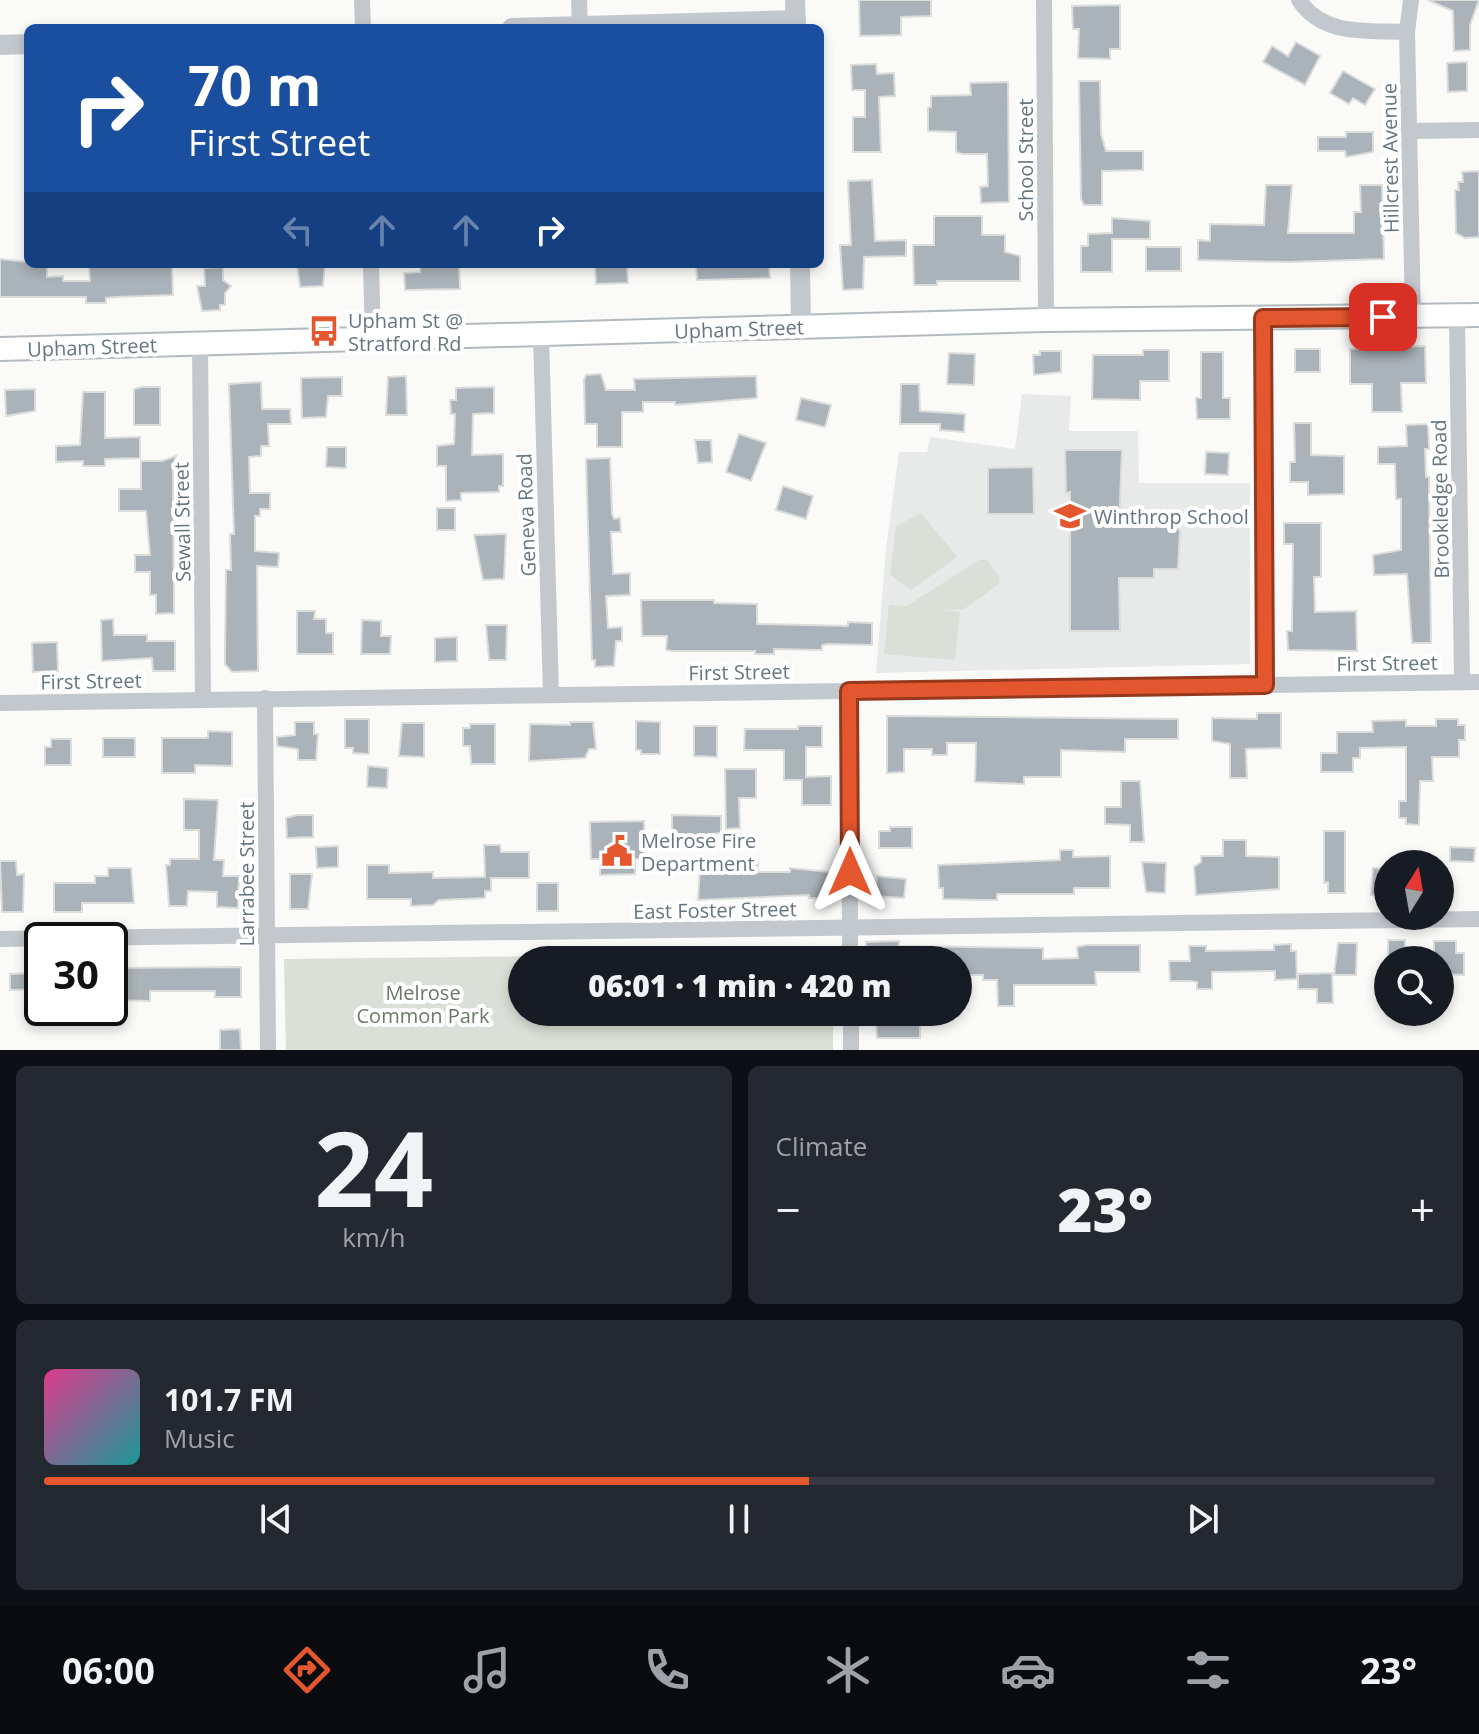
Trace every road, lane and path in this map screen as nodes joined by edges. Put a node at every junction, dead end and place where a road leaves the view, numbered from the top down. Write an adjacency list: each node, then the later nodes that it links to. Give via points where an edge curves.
1 (362, 0): 7 (street)
2 (579, 0): 8 (street)
3 (1044, 0): 20 (street, School Street)
4 (1299, 0): 10 (street, via 1313,16 1334,27)
5 (1411, 0): 10 (street, Hillcrest Avenue)
6 (796, 16): 9 (street)
7 (363, 24)
8 (580, 24)
9 (623, 24)
10 (1407, 32): 14 (street, Hillcrest Avenue)
11 (24, 44): 12 (street)
12 (0, 45)
13 (1479, 130): 14 (street)
14 (1409, 131): 17 (street, Hillcrest Avenue)
15 (371, 268): 23 (street)
16 (800, 268): 21 (street)
17 (1413, 316): 18 (main road, Upham Street); 19 (main road, Upham Street)
18 (1468, 316): 26 (street, Brookledge Road)
19 (1263, 318): 20 (main road, Upham Street); 27 (street)
20 (1046, 320): 21 (main road, Upham Street)
21 (801, 327): 22 (main road, Upham Street)
22 (541, 334): 23 (main road, Upham Street); 29 (street, Geneva Road)
23 (373, 339): 24 (main road, Upham Street)
24 (200, 344): 25 (main road, Upham Street); 31 (street, Sewall Street)
25 (0, 349)
26 (1471, 682): 27 (street, First Street)
27 (1265, 685): 28 (street, First Street)
28 (849, 691): 29 (street, First Street); 34 (street)
29 (551, 695): 30 (street, First Street)
30 (265, 698): 31 (street, First Street); 35 (street, Larrabee Street)
31 (203, 699): 32 (street, First Street)
32 (0, 703)
33 (1479, 919): 34 (street, East Foster Street)
34 (850, 928): 35 (street, East Foster Street); 37 (street)
35 (266, 936): 36 (street, East Foster Street); 39 (street, Larrabee Street)
36 (0, 939)
37 (850, 946)
38 (851, 1026): 40 (street)
39 (268, 1050)
40 (851, 1050)

